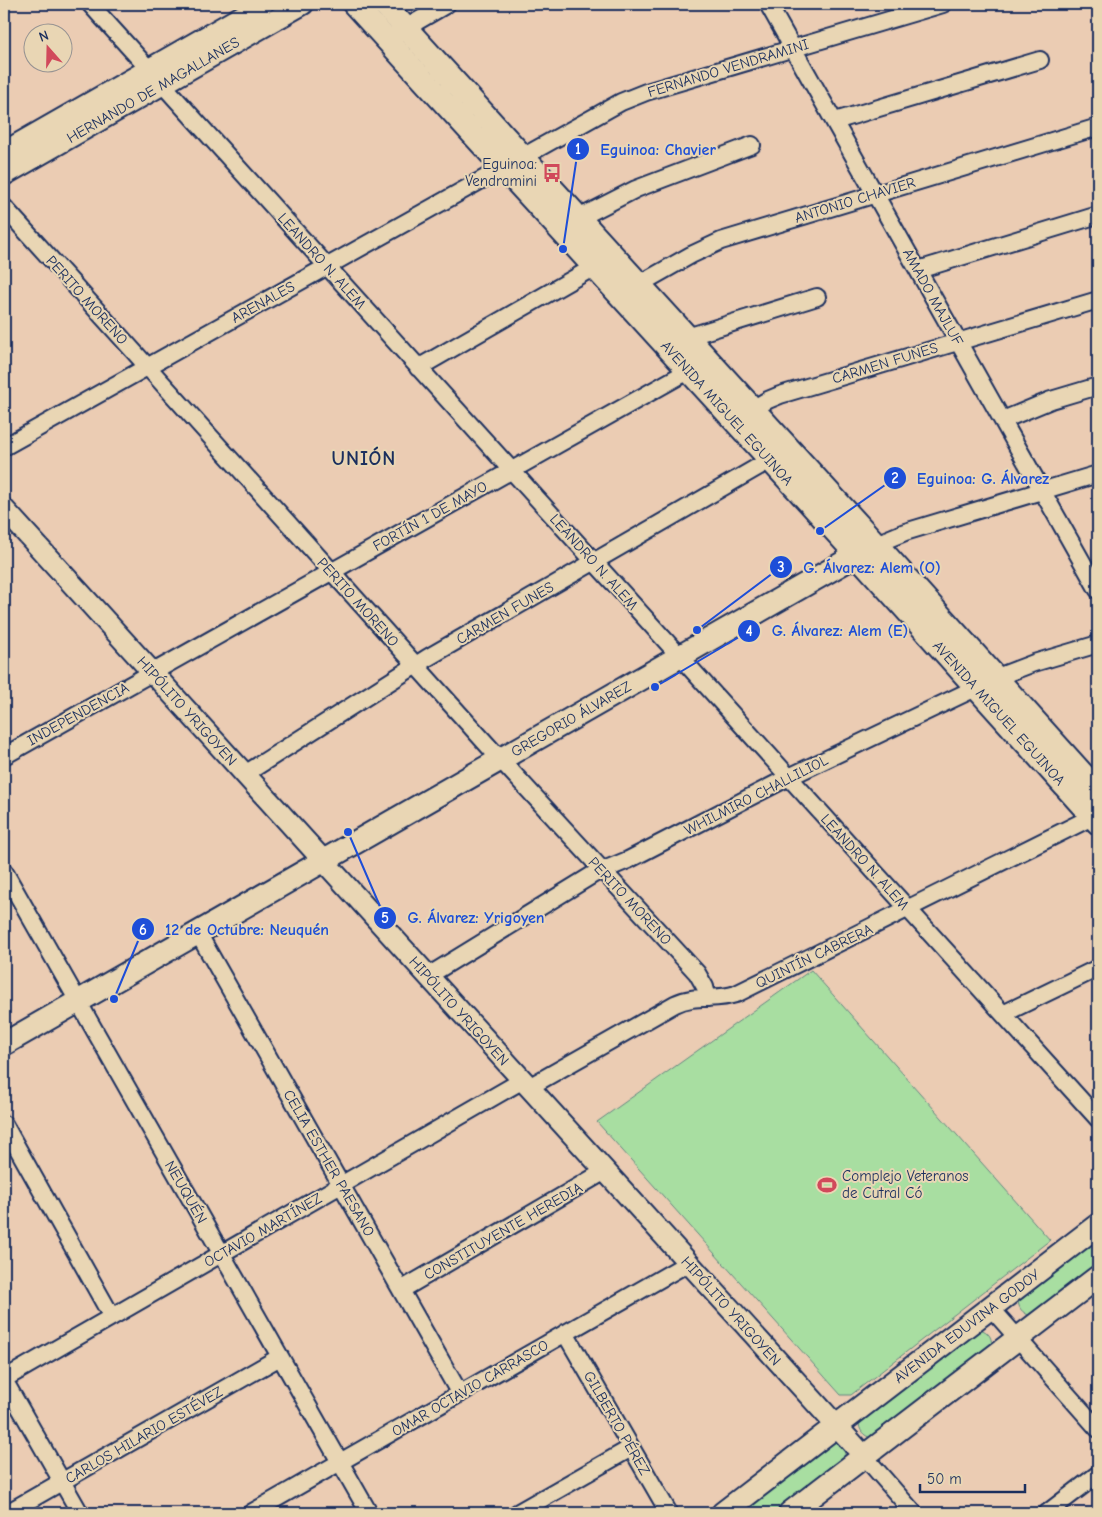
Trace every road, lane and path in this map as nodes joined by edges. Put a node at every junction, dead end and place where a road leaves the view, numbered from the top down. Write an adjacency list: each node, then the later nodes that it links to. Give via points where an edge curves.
1 (90, 4): 12 (street, LEANDRO N. ALEM)
2 (263, 4): 12 (street, HERNANDO DE MAGALLANES)
3 (303, 4): 13 (street, HERNANDO DE MAGALLANES)
4 (354, 4): 9 (main road, AVENIDA MIGUEL EGUINOA)
5 (384, 4): 9 (main road, AVENIDA MIGUEL EGUINOA)
6 (447, 4): 9 (street)
7 (768, 4): 10 (street, AMADO MAJLUF)
8 (943, 4): 10 (street, FERNANDO VENDRAMINI)
9 (396, 33): 18 (main road, AVENIDA MIGUEL EGUINOA); 19 (main road, AVENIDA MIGUEL EGUINOA)
10 (793, 48): 14 (street, AMADO MAJLUF); 18 (street, FERNANDO VENDRAMINI, via 630,98)
11 (1040, 60): 14 (street)
12 (149, 69): 13 (street, LEANDRO N. ALEM); 17 (street, HERNANDO DE MAGALLANES)
13 (163, 84): 20 (street, HERNANDO DE MAGALLANES); 25 (street, LEANDRO N. ALEM)
14 (835, 122): 21 (street, AMADO MAJLUF)
15 (1098, 128): 21 (street, ANTONIO CHAVIER)
16 (752, 145): 24 (street, via 640,187)
17 (4, 152)
18 (523, 156): 19 (street, ARENALES); 24 (main road, AVENIDA MIGUEL EGUINOA)
19 (503, 167): 25 (street, ARENALES); 26 (main road, AVENIDA MIGUEL EGUINOA)
20 (4, 175)
21 (876, 194): 27 (street, AMADO MAJLUF); 28 (street, ANTONIO CHAVIER, via 721,241)
22 (4, 207): 34 (street, PERITO MORENO)
23 (1098, 215): 27 (street)
24 (579, 218): 28 (main road, AVENIDA MIGUEL EGUINOA)
25 (326, 266): 34 (street, ARENALES); 35 (street, LEANDRO N. ALEM)
26 (594, 267): 28 (main road, AVENIDA MIGUEL EGUINOA); 35 (street)
27 (918, 270): 32 (street, AMADO MAJLUF)
28 (630, 290): 31 (main road, AVENIDA MIGUEL EGUINOA); 33 (main road, AVENIDA MIGUEL EGUINOA)
29 (817, 297): 31 (street)
30 (1098, 300): 32 (street, CARMEN FUNES)
31 (687, 337): 33 (main road, AVENIDA MIGUEL EGUINOA)
32 (958, 342): 37 (street, CARMEN FUNES, via 786,393); 38 (street, AMADO MAJLUF)
33 (698, 365): 37 (main road, AVENIDA MIGUEL EGUINOA); 41 (street, FORTÍN 1 DE MAYO)
34 (147, 367): 39 (street, ARENALES); 47 (street, PERITO MORENO)
35 (418, 368): 41 (street, LEANDRO N. ALEM)
36 (1098, 386): 38 (street)
37 (743, 415): 40 (main road, AVENIDA MIGUEL EGUINOA); 45 (main road, AVENIDA MIGUEL EGUINOA)
38 (1003, 420): 43 (street, AMADO MAJLUF)
39 (4, 447)
40 (770, 460): 45 (main road, AVENIDA MIGUEL EGUINOA); 46 (street, CARMEN FUNES)
41 (511, 470): 46 (street, LEANDRO N. ALEM); 47 (street, FORTÍN 1 DE MAYO)
42 (1098, 474): 43 (street, GREGORIO ÁLVAREZ)
43 (1042, 491): 45 (street, GREGORIO ÁLVAREZ, via 905,532); 48 (street, AMADO MAJLUF)
44 (4, 508): 52 (street, HIPÓLITO YRIGOYEN)
45 (866, 549): 50 (main road, GREGORIO ÁLVAREZ); 53 (main road, AVENIDA MIGUEL EGUINOA)
46 (594, 562): 50 (street, LEANDRO N. ALEM); 51 (street, CARMEN FUNES)
47 (331, 572): 51 (street, PERITO MORENO); 52 (street, FORTÍN 1 DE MAYO)
48 (1098, 590)
49 (1098, 644): 53 (street, WHILMIRO CHALLILIOL, via 1024,666)
50 (679, 657): 55 (main road, GREGORIO ÁLVAREZ); 57 (street, LEANDRO N. ALEM)
51 (415, 666): 55 (street, PERITO MORENO); 56 (street, CARMEN FUNES)
52 (152, 672): 54 (street, INDEPENDENCIA); 56 (street, HIPÓLITO YRIGOYEN)
53 (986, 683): 57 (street, WHILMIRO CHALLILIOL); 58 (main road, AVENIDA MIGUEL EGUINOA); 59 (main road, AVENIDA MIGUEL EGUINOA)
54 (4, 756)
55 (500, 760): 60 (main road, GREGORIO ÁLVAREZ); 62 (street, PERITO MORENO)
56 (244, 774): 60 (street, HIPÓLITO YRIGOYEN)
57 (788, 777): 62 (street, WHILMIRO CHALLILIOL); 63 (street, LEANDRO N. ALEM)
58 (1098, 791)
59 (1096, 818): 63 (street, QUINTÍN CABRERA)
60 (323, 860): 64 (main road, GREGORIO ÁLVAREZ); 66 (street, HIPÓLITO YRIGOYEN)
61 (4, 871): 68 (street, NEUQUÉN)
62 (602, 871): 66 (street, WHILMIRO CHALLILIOL, via 582,880); 67 (street, PERITO MORENO, via 697,974)
63 (908, 909): 67 (street, QUINTÍN CABRERA, via 736,994); 69 (street, LEANDRO N. ALEM)
64 (198, 932): 68 (main road, GREGORIO ÁLVAREZ); 75 (street, CELIA ESTHER PAESANO)
65 (1098, 968): 69 (street)
66 (428, 976): 71 (street, HIPÓLITO YRIGOYEN)
67 (708, 998): 71 (street, QUINTÍN CABRERA, via 684,999)
68 (78, 1002): 70 (main road, GREGORIO ÁLVAREZ); 77 (street, NEUQUÉN)
69 (1003, 1014): 72 (street, LEANDRO N. ALEM)
70 (4, 1044)
71 (526, 1084): 74 (street, HIPÓLITO YRIGOYEN); 75 (street, OCTAVIO MARTÍNEZ)
72 (1098, 1119)
73 (4, 1124): 82 (street)
74 (605, 1171): 78 (street, HIPÓLITO YRIGOYEN); 80 (street, CONSTITUYENTE HEREDIA)
75 (341, 1185): 77 (street, OCTAVIO MARTÍNEZ); 80 (street, CELIA ESTHER PAESANO)
76 (1098, 1225): 81 (main road, AVENIDA EDUVINA GODOY)
77 (221, 1254): 82 (street, OCTAVIO MARTÍNEZ); 85 (street, NEUQUÉN)
78 (688, 1263): 83 (street, OMAR OCTAVIO CARRASCO); 88 (street, HIPÓLITO YRIGOYEN)
79 (1098, 1276): 84 (main road)
80 (401, 1290): 87 (street, CELIA ESTHER PAESANO)
81 (991, 1308): 84 (street); 88 (main road, AVENIDA EDUVINA GODOY)
82 (112, 1316): 86 (street, OCTAVIO MARTÍNEZ)
83 (565, 1333): 87 (street, OMAR OCTAVIO CARRASCO); 90 (street, GILBERTO PÉREZ)
84 (1018, 1338): 89 (street); 91 (main road)
85 (280, 1357): 92 (street, NEUQUÉN); 94 (street, CARLOS HILARIO ESTÉVEZ)
86 (4, 1379): 94 (street)
87 (460, 1394): 92 (street, OMAR OCTAVIO CARRASCO)
88 (836, 1426): 91 (street, HIPÓLITO YRIGOYEN); 101 (main road, AVENIDA EDUVINA GODOY)
89 (1098, 1429)
90 (631, 1448): 99 (street); 100 (street, GILBERTO PÉREZ)
91 (864, 1456): 102 (main road); 103 (street, HIPÓLITO YRIGOYEN)
92 (340, 1462): 97 (street, OMAR OCTAVIO CARRASCO); 98 (street, NEUQUÉN)
93 (1098, 1474): 104 (street)
94 (62, 1482): 95 (street, CARLOS HILARIO ESTÉVEZ); 96 (street)
95 (7, 1513)
96 (80, 1513)
97 (251, 1513)
98 (369, 1513)
99 (517, 1513)
100 (669, 1513)
101 (723, 1513)
102 (790, 1513)
103 (914, 1513)
104 (1048, 1513)

